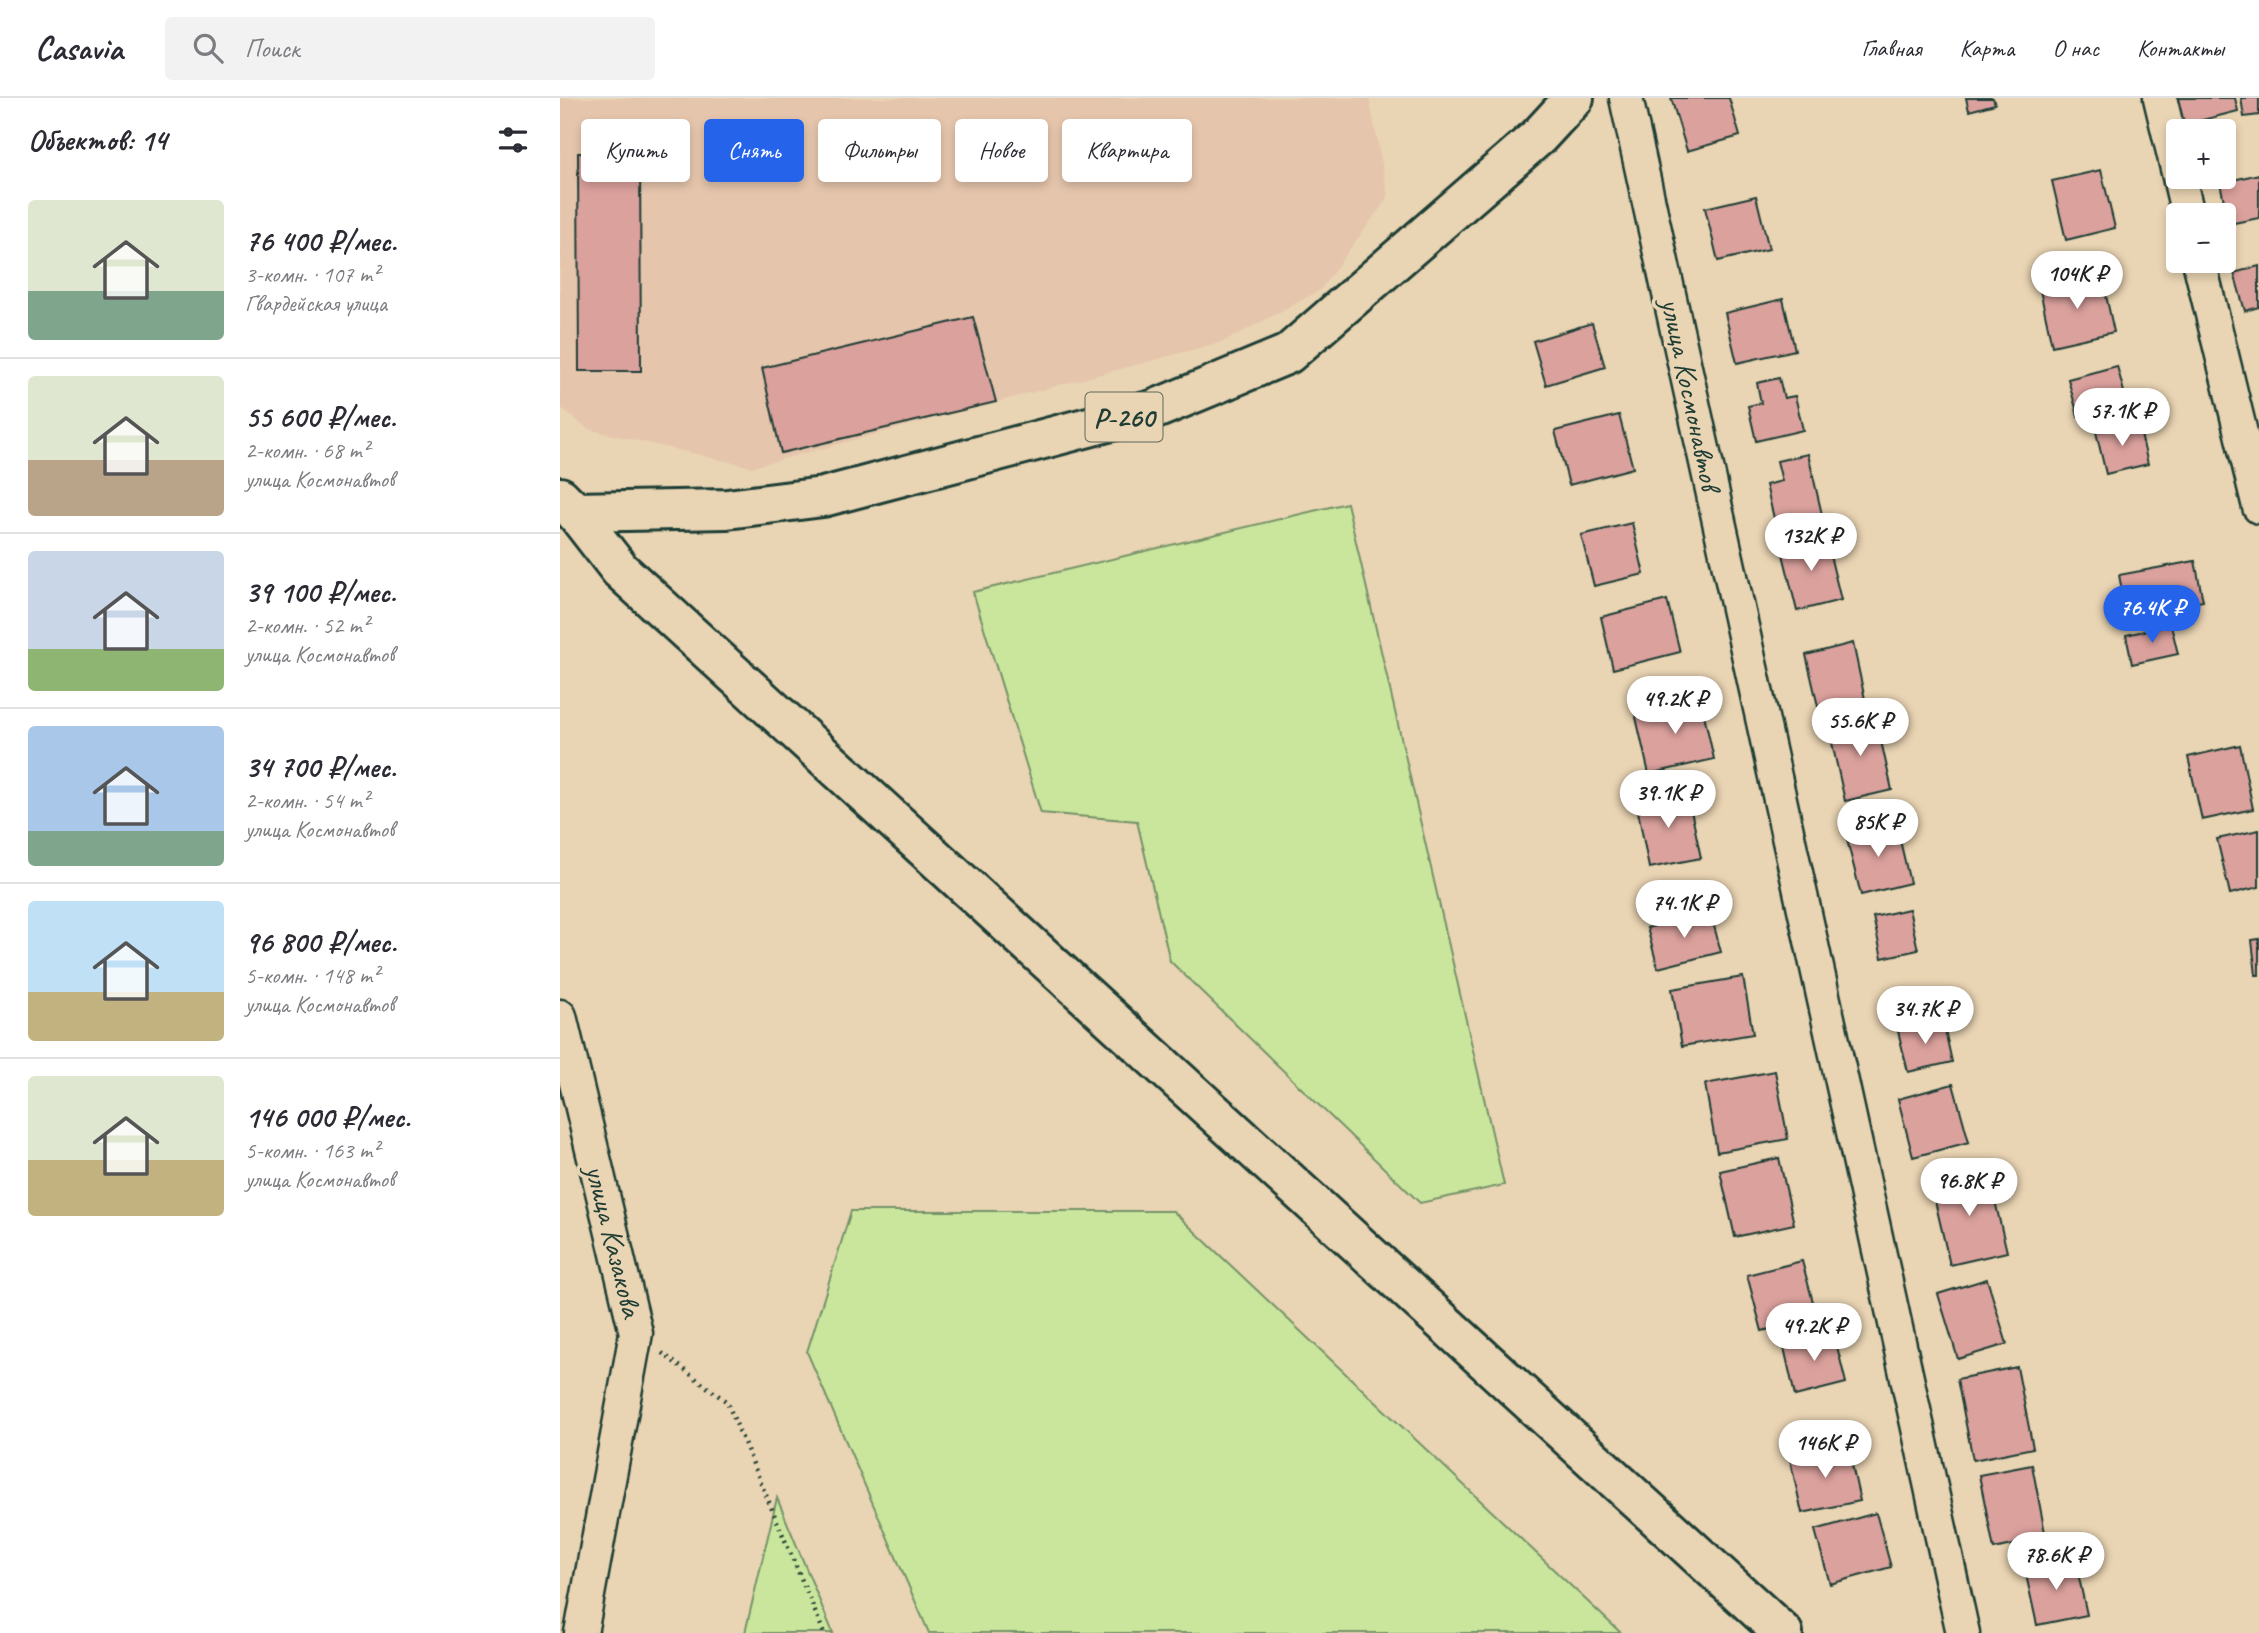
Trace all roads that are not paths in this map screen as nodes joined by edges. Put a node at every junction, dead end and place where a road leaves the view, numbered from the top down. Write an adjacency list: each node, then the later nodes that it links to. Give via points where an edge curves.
1 (1574, 98): 7 (main road, Р-260, via 1539,136 1288,354 1153,410 823,497 727,509)
2 (1626, 98): 11 (street, улица Космонавтов)
3 (2160, 98): 4 (street)
4 (2166, 123)
5 (2202, 273): 6 (street)
6 (2259, 507)
7 (565, 511): 10 (main road, via 620,570)
8 (560, 1016): 9 (street, улица Казакова, via 636,1333)
9 (581, 1633)
10 (1783, 1633)
11 (1963, 1633)

